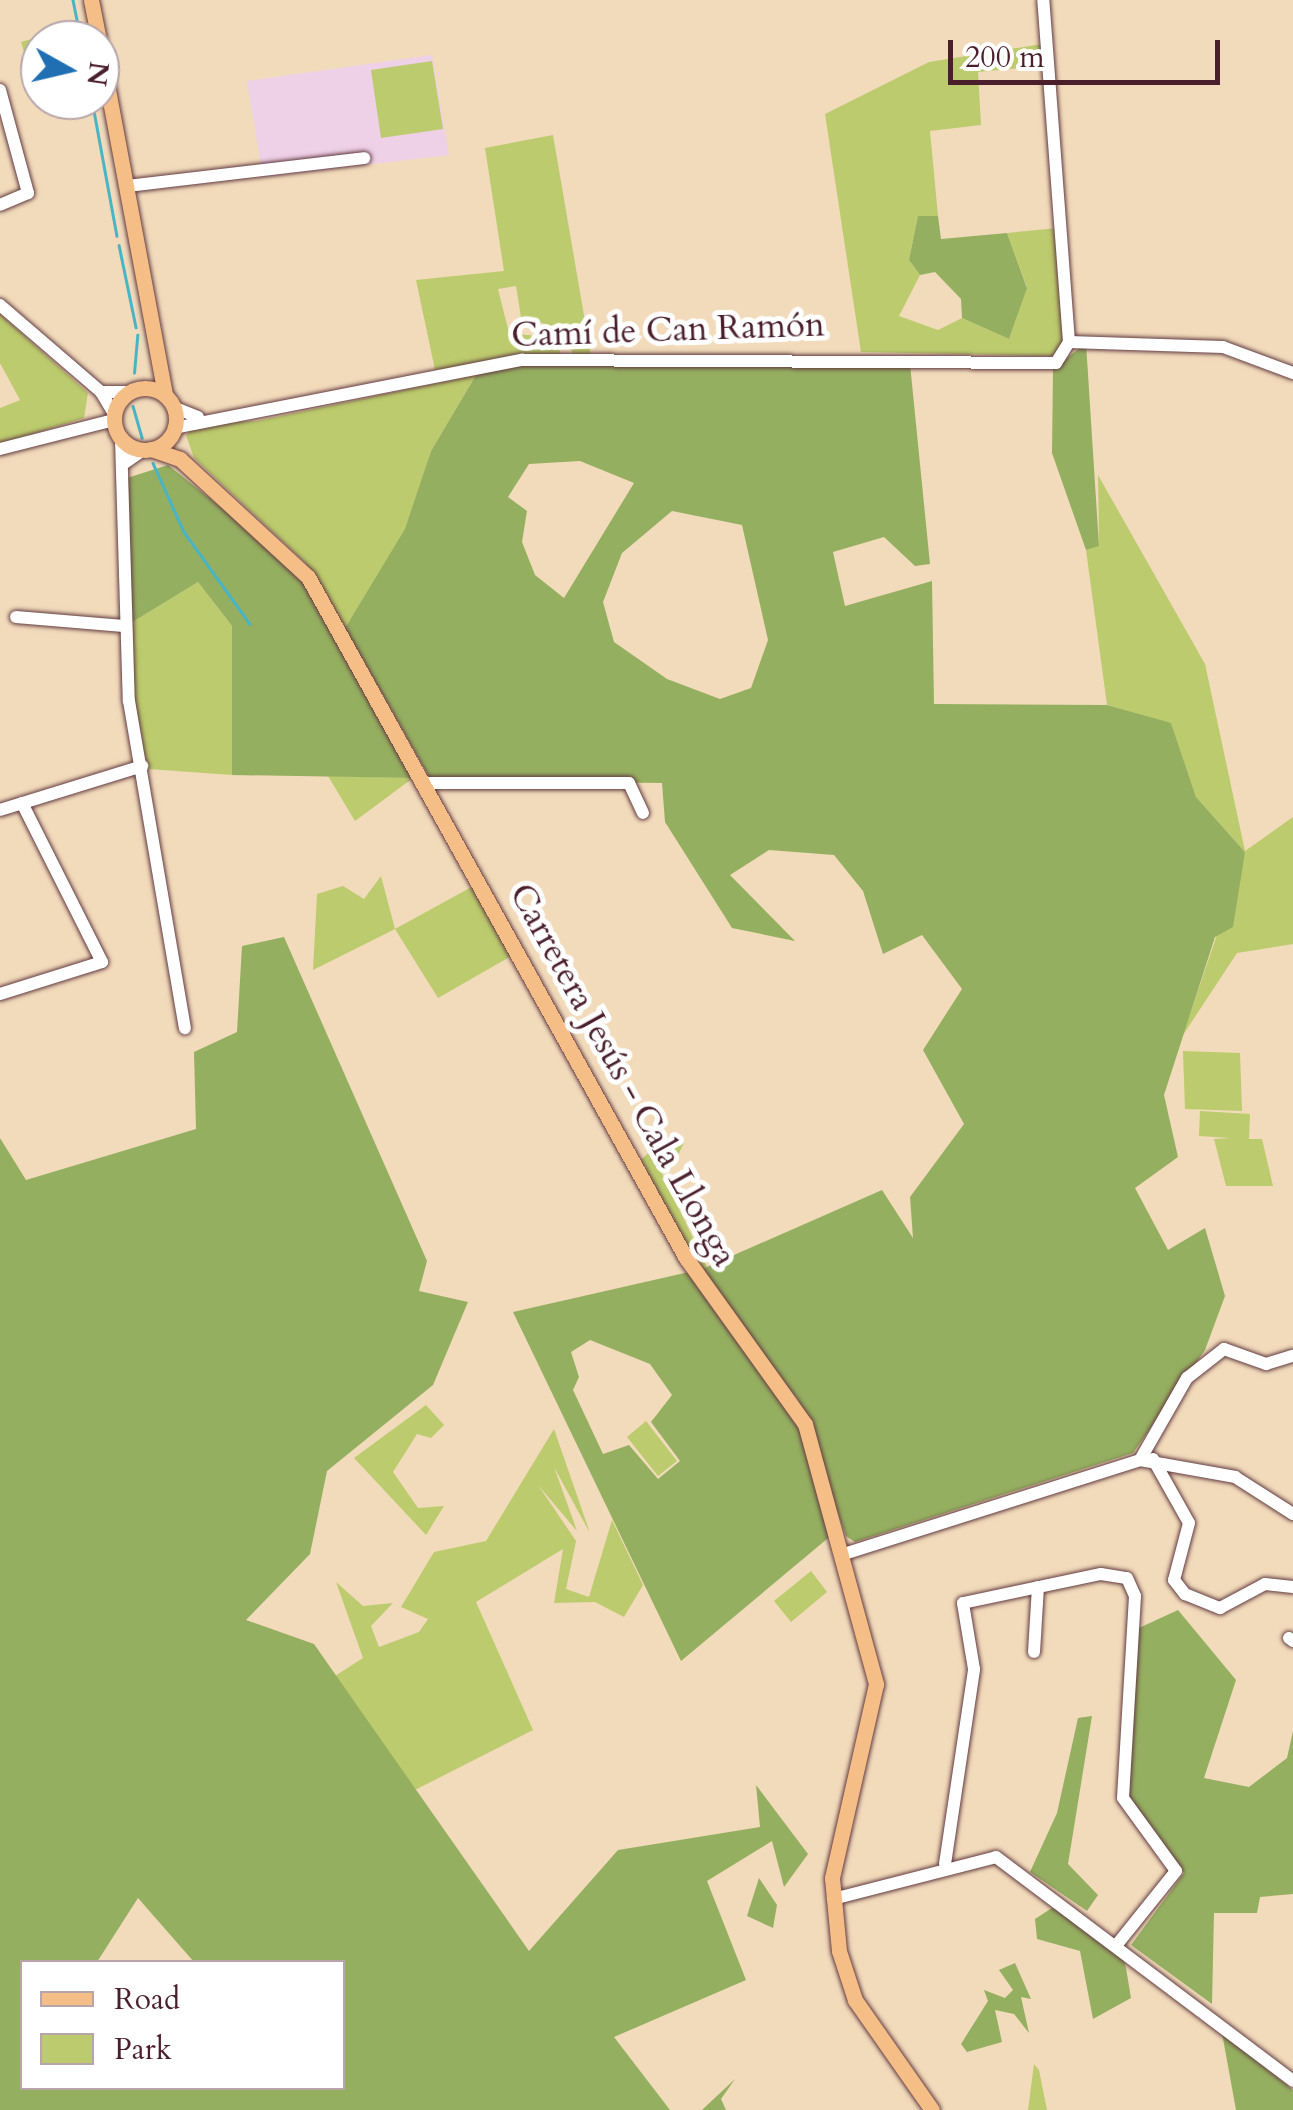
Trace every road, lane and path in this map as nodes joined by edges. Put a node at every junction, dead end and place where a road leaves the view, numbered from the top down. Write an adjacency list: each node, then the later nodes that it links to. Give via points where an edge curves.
1 (1043, 0): 8 (street)
2 (0, 90): 6 (street, via 28,193)
3 (114, 120): 5 (main road)
4 (364, 158): 5 (street)
5 (127, 186): 9 (main road)
6 (0, 205)
7 (0, 305): 12 (street)
8 (1069, 342): 10 (street, via 1223,347); 15 (street, Camí de Can Ramón, via 1062,360 1044,364 832,355 522,360)
9 (155, 364): 11 (main road); 13 (main road)
10 (1293, 372)
11 (133, 390): 12 (street); 13 (main road); 14 (main road)
12 (100, 391): 14 (street); 16 (street)
13 (169, 401): 15 (street); 17 (main road)
14 (114, 417): 16 (street); 18 (main road)
15 (200, 418): 17 (street, Camí de Can Ramón)
16 (88, 423): 19 (street)
17 (174, 430): 20 (main road); 21 (main road)
18 (121, 439): 20 (main road); 22 (street)
19 (0, 449)
20 (147, 449): 21 (main road, Carretera Jesús - Cala Llonga); 22 (street)
21 (180, 460): 26 (main road, Carretera Jesús - Cala Llonga, via 300,565)
22 (122, 464): 24 (street)
23 (16, 616): 24 (street)
24 (124, 626): 25 (street)
25 (142, 766): 27 (street); 31 (street)
26 (425, 783): 29 (street, via 629,783); 35 (main road, Carretera Jesús - Cala Llonga, via 686,1258 805,1424)
27 (22, 803): 28 (street); 30 (street, via 102,962)
28 (0, 810)
29 (643, 813)
30 (0, 994)
31 (184, 1028)
32 (1293, 1356): 33 (street, via 1266,1364 1224,1349 1187,1378)
33 (1146, 1459): 34 (street, via 1234,1478); 35 (street); 37 (street, via 1189,1524 1175,1562 1185,1594 1220,1608 1265,1584)
34 (1293, 1514)
35 (844, 1554): 40 (main road, Carretera Jesús - Cala Llonga, via 876,1684)
36 (1038, 1587): 38 (street); 39 (street, via 963,1604 958,1615 974,1669); 41 (street, via 1101,1574 1128,1578 1135,1596 1123,1798 1176,1872)
37 (1293, 1587)
38 (1034, 1652)
39 (946, 1864): 40 (street); 41 (street, via 996,1857)
40 (833, 1899): 43 (main road, Carretera Jesús - Cala Llonga, via 847,1986)
41 (1120, 1942): 42 (street)
42 (1293, 2080)
43 (932, 2110)

